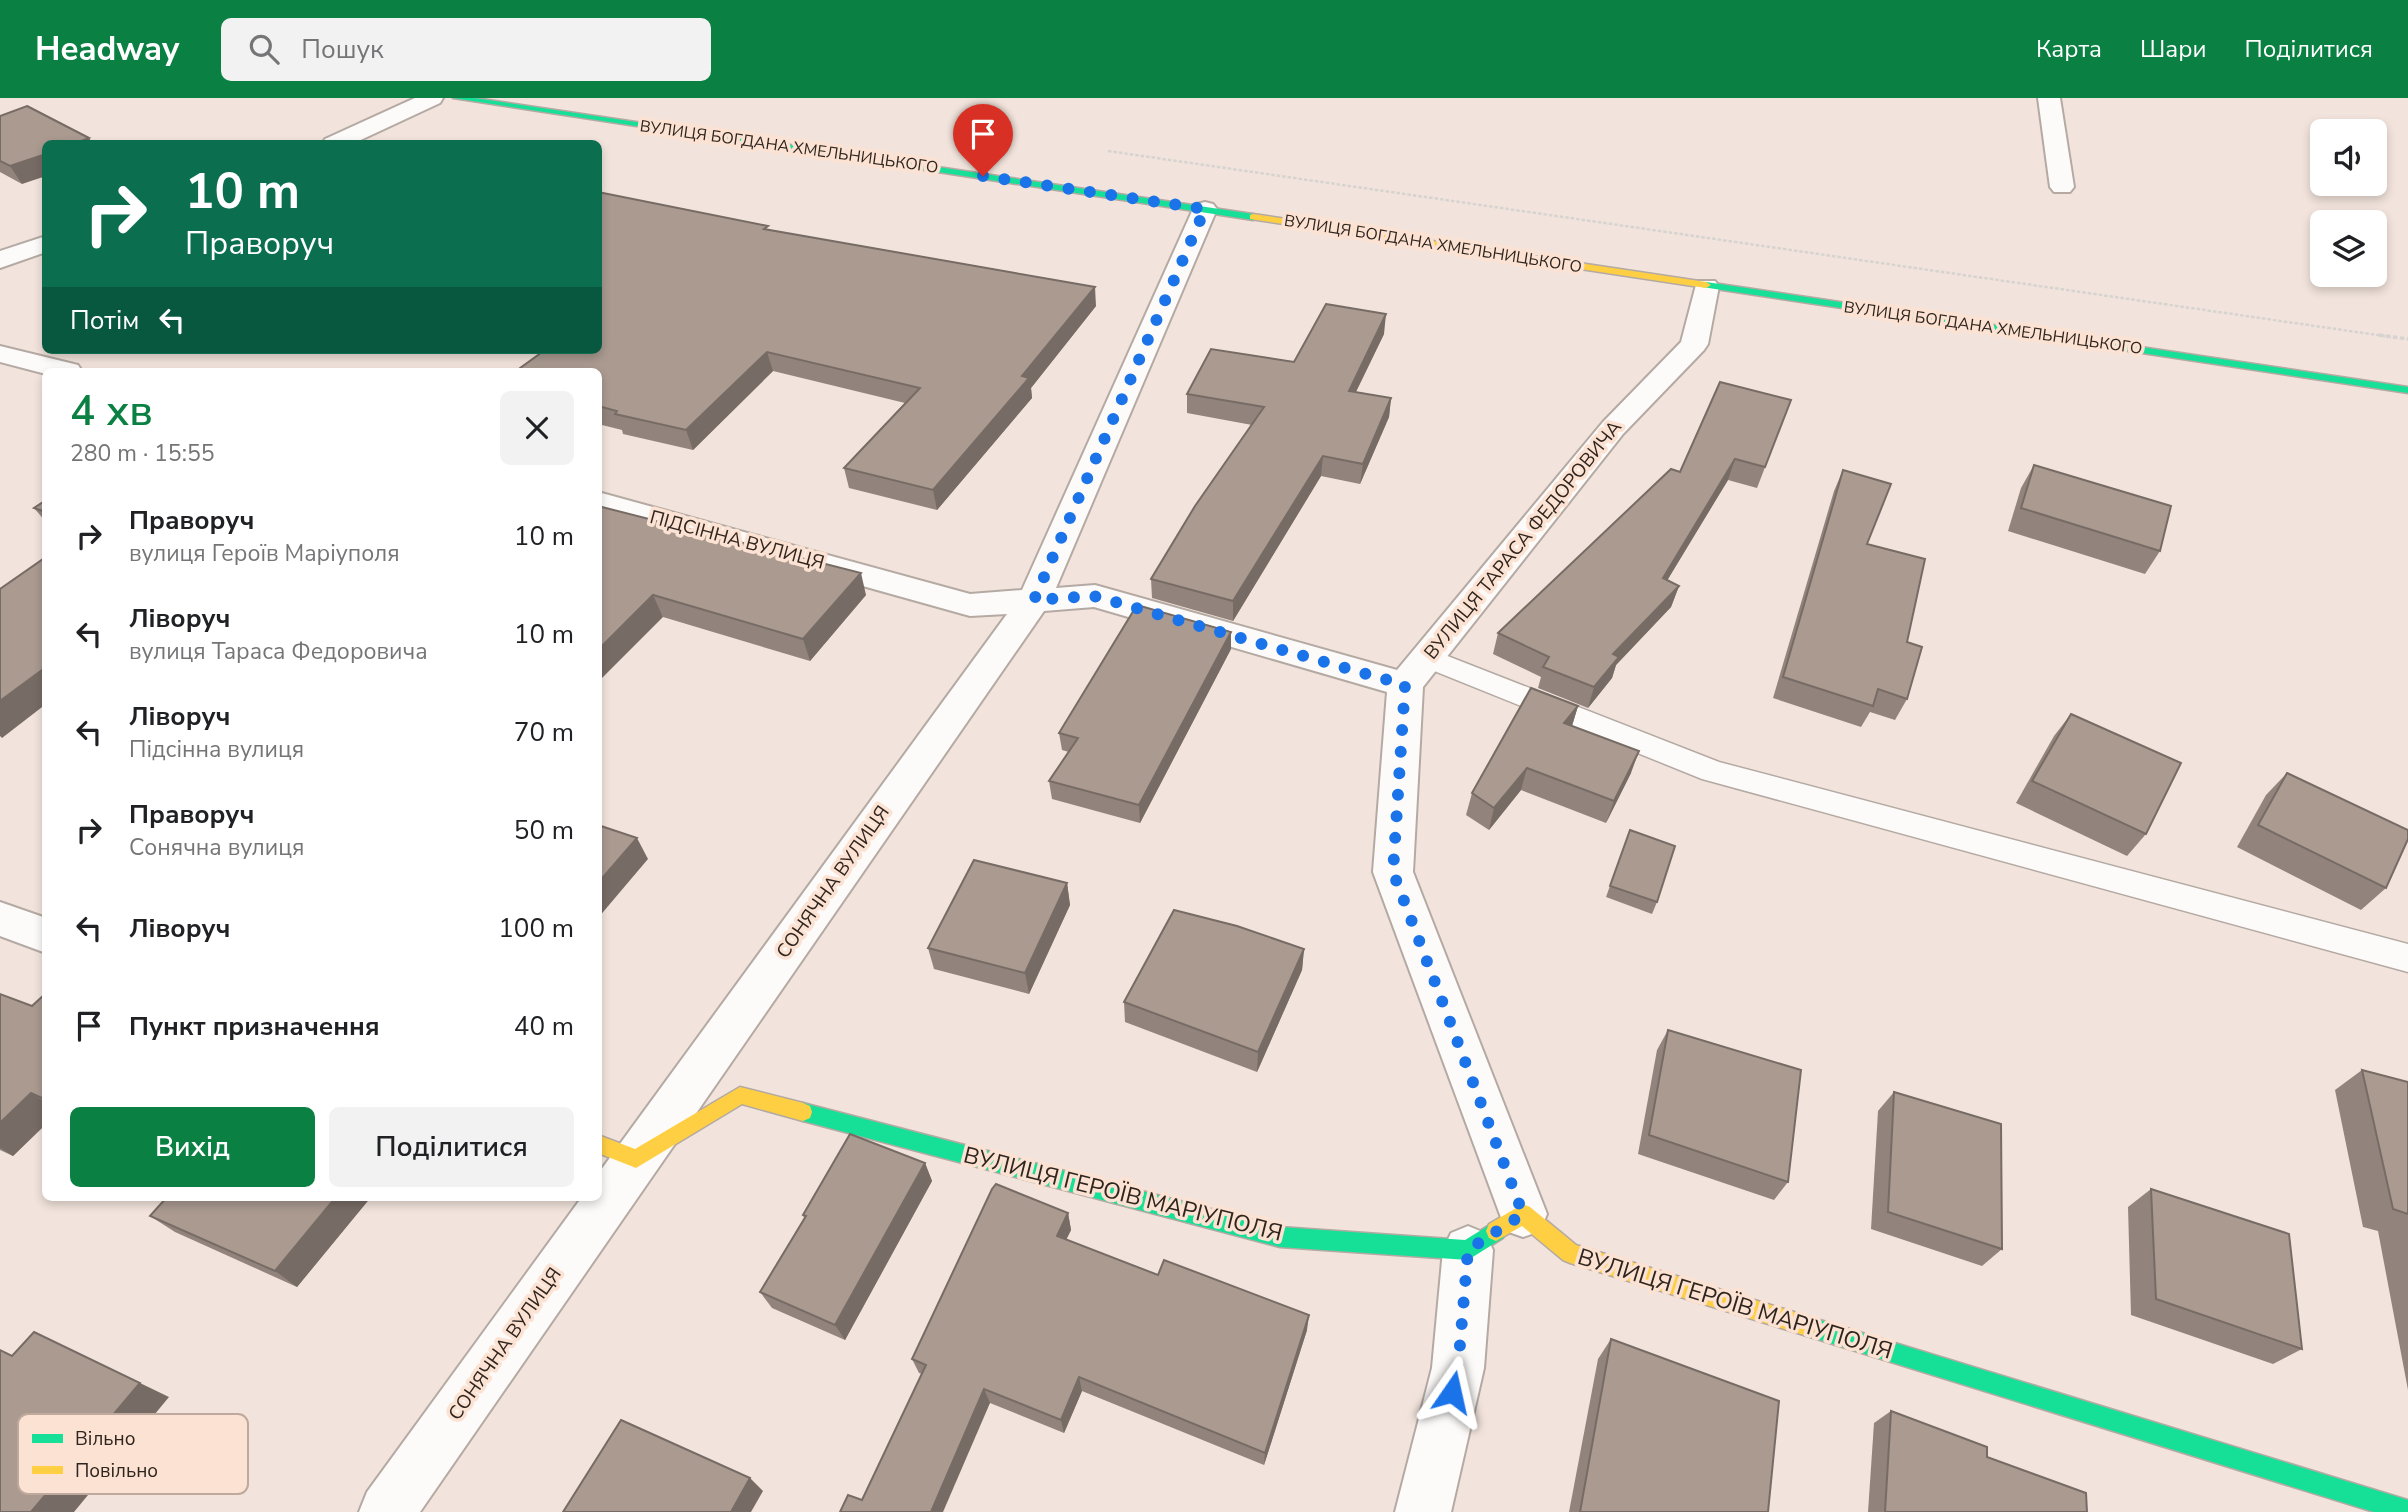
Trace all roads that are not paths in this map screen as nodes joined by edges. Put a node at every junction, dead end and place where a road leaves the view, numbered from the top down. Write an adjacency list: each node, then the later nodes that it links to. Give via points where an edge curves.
1 (432, 98): 4 (street)
2 (457, 98): 6 (main road, ВУЛИЦЯ БОГДАНА ХМЕЛЬНИЦЬКОГО)
3 (2049, 98): 5 (street)
4 (342, 140)
5 (2062, 187)
6 (1205, 209): 9 (main road, ВУЛИЦЯ БОГДАНА ХМЕЛЬНИЦЬКОГО); 14 (street, СОНЯЧНА ВУЛИЦЯ)
7 (42, 244): 8 (street)
8 (0, 260)
9 (1706, 286): 12 (main road, ВУЛИЦЯ БОГДАНА ХМЕЛЬНИЦЬКОГО); 15 (street, ВУЛИЦЯ ТАРАСА ФЕДОРОВИЧА, via 1694,344 1613,428)
10 (0, 354): 11 (street)
11 (56, 368)
12 (2408, 390)
13 (602, 503): 14 (street, ПІДСІННА ВУЛИЦЯ, via 970,605)
14 (1034, 600): 15 (street, ПІДСІННА ВУЛИЦЯ, via 1094,596); 20 (street, СОНЯЧНА ВУЛИЦЯ)
15 (1416, 671): 18 (lane, via 1712,771); 21 (street, via 1393,872)
16 (0, 919): 17 (street)
17 (42, 935)
18 (2408, 958)
19 (602, 1146): 20 (main road)
20 (636, 1159): 22 (main road, ВУЛИЦЯ ГЕРОЇВ МАРІУПОЛЯ, via 740,1095 1280,1237); 24 (street, СОНЯЧНА ВУЛИЦЯ)
21 (1523, 1214): 22 (main road); 23 (main road, ВУЛИЦЯ ГЕРОЇВ МАРІУПОЛЯ, via 1570,1253)
22 (1468, 1250): 25 (street, via 1458,1368)
23 (2408, 1511)
24 (387, 1512)
25 (1423, 1512)

